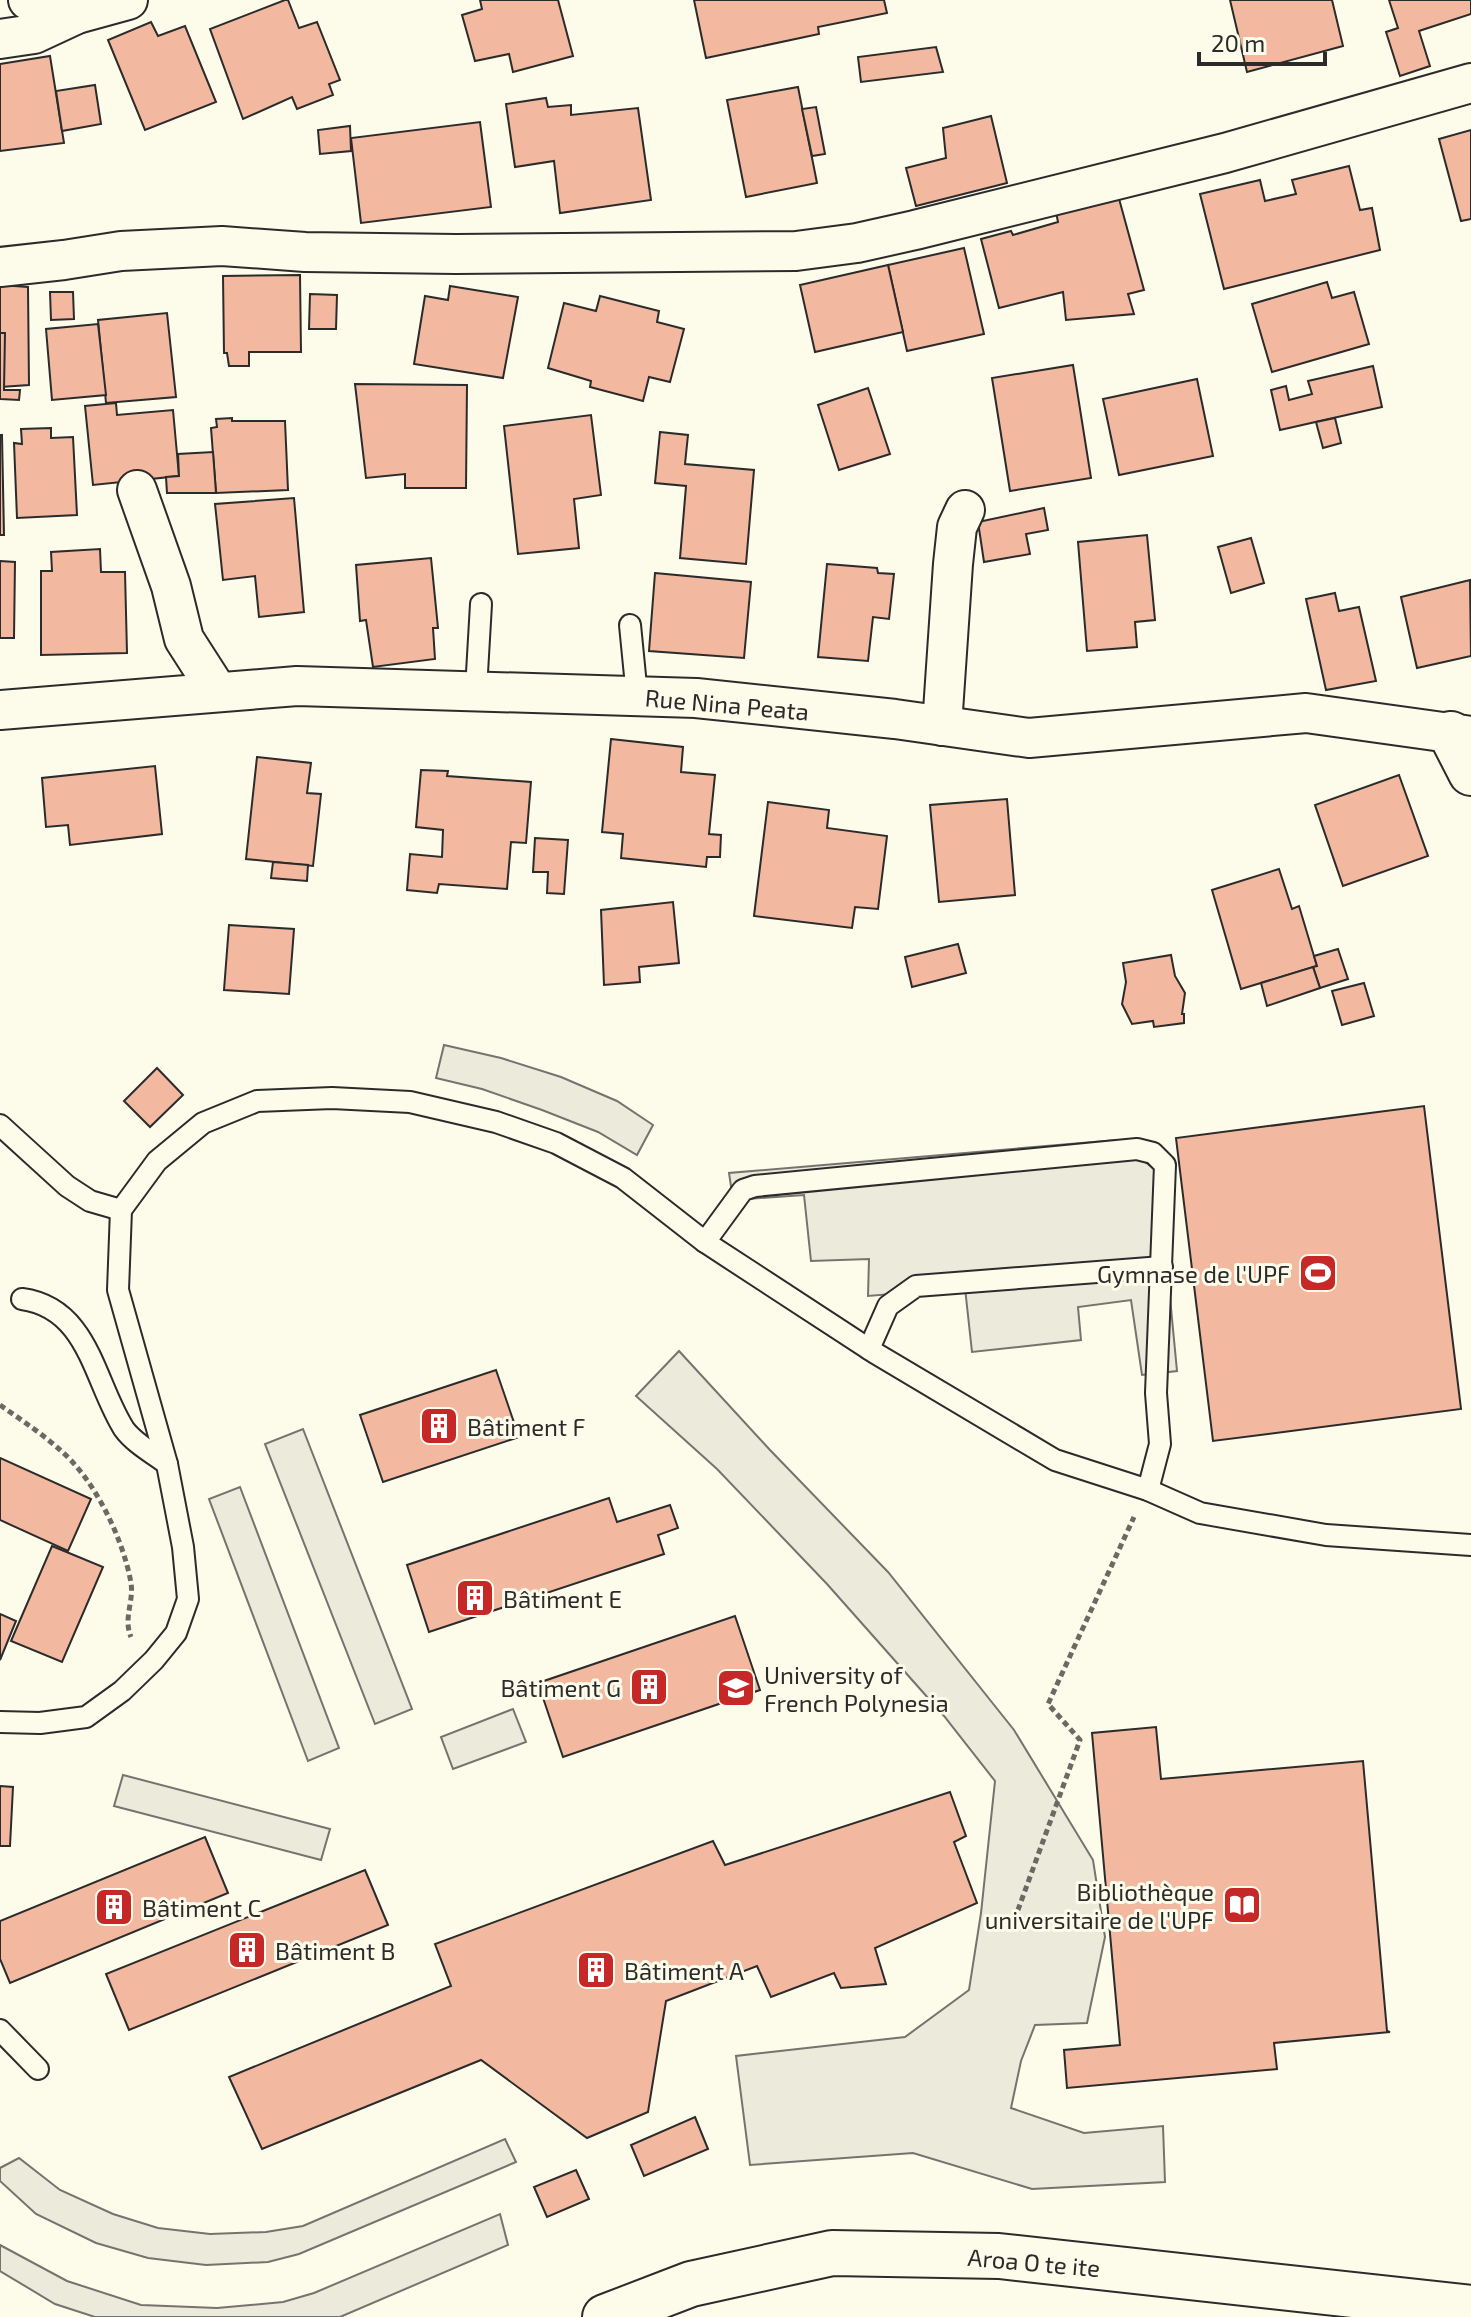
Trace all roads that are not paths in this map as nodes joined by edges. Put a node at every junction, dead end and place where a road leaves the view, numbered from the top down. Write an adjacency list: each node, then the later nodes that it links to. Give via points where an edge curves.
1 (28, 0): 3 (street)
2 (128, 0): 3 (street)
3 (77, 14): 4 (street, via 34,34)
4 (0, 39)
5 (1471, 83): 6 (street, via 1225,153 915,230 811,249 471,254 222,246 121,251)
6 (0, 267)
7 (137, 490): 12 (street, via 184,639)
8 (965, 510): 15 (street, via 957,527 953,564)
9 (481, 604): 11 (lane)
10 (630, 625): 13 (lane)
11 (476, 690): 12 (street, Rue Nina Peata, via 297,686); 13 (street, Rue Nina Peata)
12 (218, 692): 14 (street, Rue Nina Peata)
13 (637, 696): 15 (street, Rue Nina Peata)
14 (0, 710)
15 (942, 726): 16 (street, Rue Nina Peata, via 1029,738 1306,713)
16 (1461, 735): 17 (main road, Rue Nina Peata)
17 (1471, 773)
18 (0, 1125): 19 (lane, via 67,1186 90,1201)
19 (121, 1210): 20 (lane, via 157,1161 203,1123 257,1101 410,1102 556,1143 623,1178); 24 (lane, via 118,1290)
20 (705, 1242): 21 (lane, via 743,1190 755,1186 1137,1149 1153,1153 1165,1165); 23 (lane)
21 (1162, 1267): 23 (lane, via 916,1286 888,1306); 25 (lane, via 1156,1393 1160,1444)
22 (22, 1299): 24 (lane, via 56,1310 72,1327 127,1432)
23 (869, 1349): 25 (lane, via 1055,1460)
24 (167, 1464): 27 (lane, via 188,1599 176,1633 122,1691 86,1717)
25 (1148, 1490): 26 (lane, via 1200,1513 1326,1535)
26 (1471, 1545)
27 (0, 1722)
28 (0, 2030): 29 (lane)
29 (38, 2069)
30 (1471, 2308): 31 (main road, Aroa O te ite, via 999,2256 832,2253 691,2284)
31 (605, 2317)

